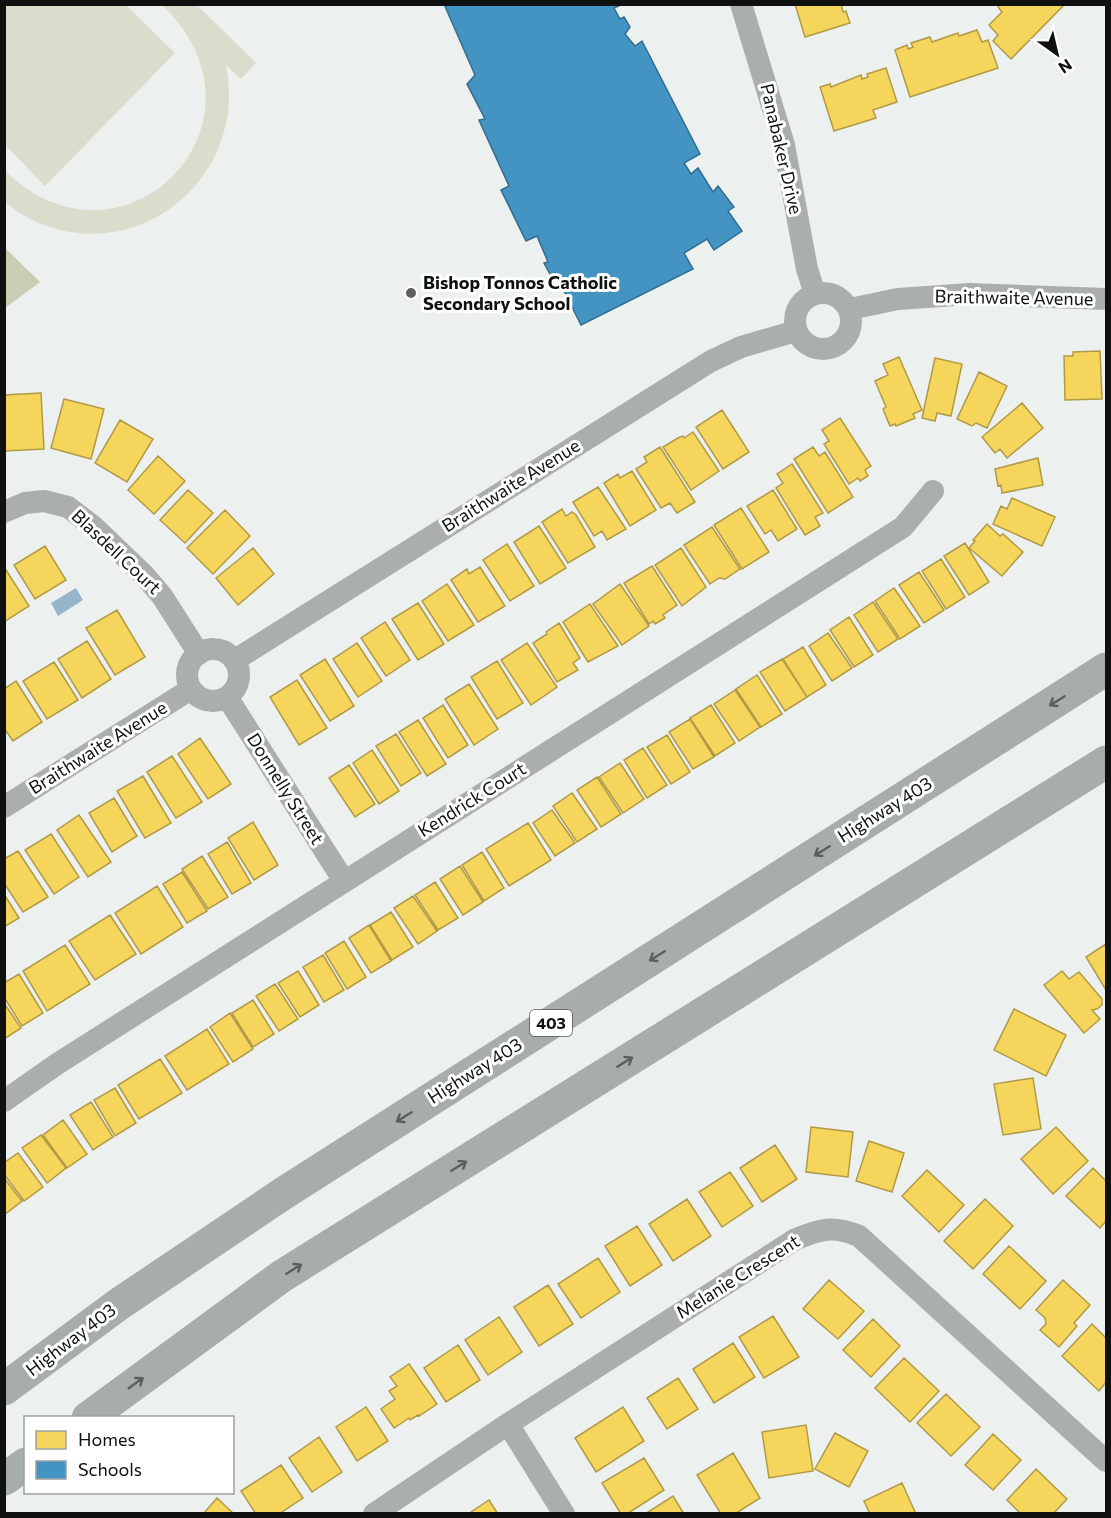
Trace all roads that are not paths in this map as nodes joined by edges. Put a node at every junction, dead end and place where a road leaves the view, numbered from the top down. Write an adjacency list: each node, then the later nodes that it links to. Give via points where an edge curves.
1 (741, 4): 2 (street, Panabaker Drive, via 782,136)
2 (815, 294): 4 (street, via 832,294); 5 (street, via 796,313)
3 (1107, 299): 4 (street, Braithwaite Avenue, via 970,294 898,299)
4 (850, 309): 5 (street, via 849,334 833,348 815,349 800,339)
5 (796, 331): 9 (street, Braithwaite Avenue, via 741,347 686,375)
6 (933, 491): 15 (street, Kendrick Court, via 903,527)
7 (4, 512): 8 (street, Blasdell Court, via 25,503 44,501 68,507 144,575)
8 (199, 654): 9 (street, via 214,648); 11 (street, via 192,658 186,673)
9 (235, 660): 12 (street, via 238,683)
10 (1107, 669): 17 (highway, Highway 403 / 403, one-way to 17, via 284,1193 119,1304)
11 (190, 689): 12 (street, via 204,700); 14 (street, Braithwaite Avenue)
12 (227, 697): 15 (street, Donnelly Street)
13 (1107, 762): 18 (highway, one-way to 13, via 282,1276)
14 (4, 807)
15 (344, 881): 16 (street, Kendrick Court)
16 (4, 1101)
17 (4, 1389)
18 (91, 1416)
19 (508, 1424): 20 (street, Melanie Crescent, via 794,1240 819,1230 843,1229 859,1236); 23 (street, Melanie Crescent); 24 (street)
20 (1107, 1461)
21 (24, 1465): 22 (highway)
22 (4, 1479)
23 (374, 1514)
24 (564, 1514)

